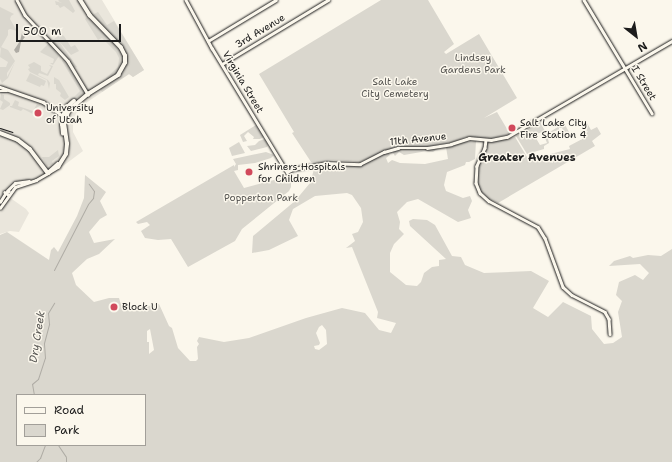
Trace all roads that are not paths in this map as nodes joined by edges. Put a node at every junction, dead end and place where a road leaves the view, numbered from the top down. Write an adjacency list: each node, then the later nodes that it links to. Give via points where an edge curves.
1 (17, 0): 12 (street, via 25,14 68,61)
2 (80, 0): 12 (main road, via 90,16 121,48 125,58 124,68 118,75)
3 (186, 0): 7 (street, Virginia Street)
4 (276, 0): 7 (street)
5 (328, 0): 9 (street, 3rd Avenue)
6 (584, 0): 10 (street, I Street)
7 (208, 41): 9 (street, Virginia Street)
8 (672, 41): 10 (street, 11th Avenue)
9 (222, 64): 19 (street, Virginia Street)
10 (626, 68): 14 (street, I Street); 18 (street, 11th Avenue, via 515,134 501,139)
11 (0, 89): 15 (street, via 43,102)
12 (88, 94): 13 (main road); 15 (main road, via 70,104)
13 (71, 107): 15 (main road); 16 (main road, via 65,117)
14 (652, 113)
15 (63, 116): 16 (main road); 20 (main road, via 65,152 59,163)
16 (64, 127): 20 (main road, via 66,156 58,167)
17 (0, 133): 20 (main road, via 18,140 30,149)
18 (486, 140): 19 (street, 11th Avenue, via 469,138 427,148 398,148 360,164 326,163); 22 (street, via 477,166 476,183 480,193 489,201 538,227 546,238 563,287 572,296 605,312 609,319)
19 (287, 172)
20 (48, 173): 21 (street, via 16,186)
21 (1, 205)
22 (610, 334)

